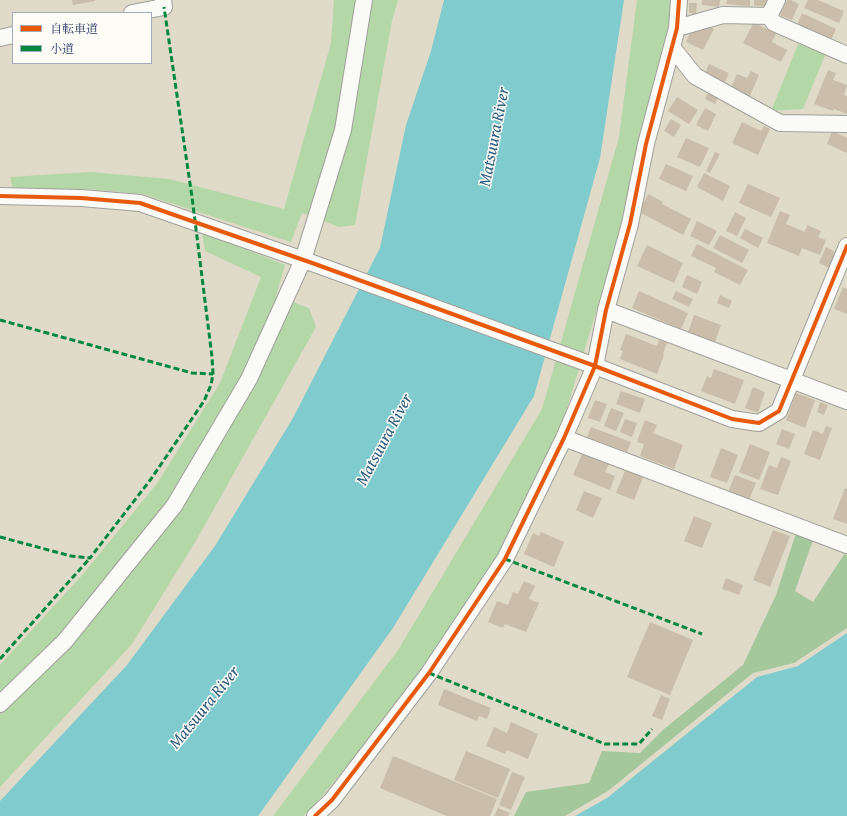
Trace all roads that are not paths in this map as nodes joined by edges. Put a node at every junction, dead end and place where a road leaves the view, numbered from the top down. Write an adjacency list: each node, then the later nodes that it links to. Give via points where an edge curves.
1 (164, 0): 5 (street, via 164,7)
2 (364, 0): 15 (street, via 343,130)
3 (679, 0): 7 (street)
4 (777, 0): 6 (street)
5 (137, 12)
6 (769, 16): 7 (street, via 723,15); 11 (street, via 774,23)
7 (677, 28): 10 (street)
8 (12, 35): 9 (street)
9 (0, 38)
10 (672, 47): 12 (street, via 696,76 780,123); 16 (street, via 646,144 630,224)
11 (847, 55)
12 (847, 124)
13 (1, 192): 15 (street, via 140,203)
14 (847, 246): 18 (street)
15 (309, 262): 17 (street); 22 (street, via 249,378 174,506 65,641)
16 (606, 310): 17 (street); 18 (street)
17 (589, 364): 18 (street, via 732,419 760,423 779,411); 20 (street)
18 (791, 380): 19 (street)
19 (847, 401)
20 (564, 438): 21 (street); 23 (street, via 505,559 429,673 332,800)
21 (847, 545)
22 (0, 704)
23 (315, 816)

